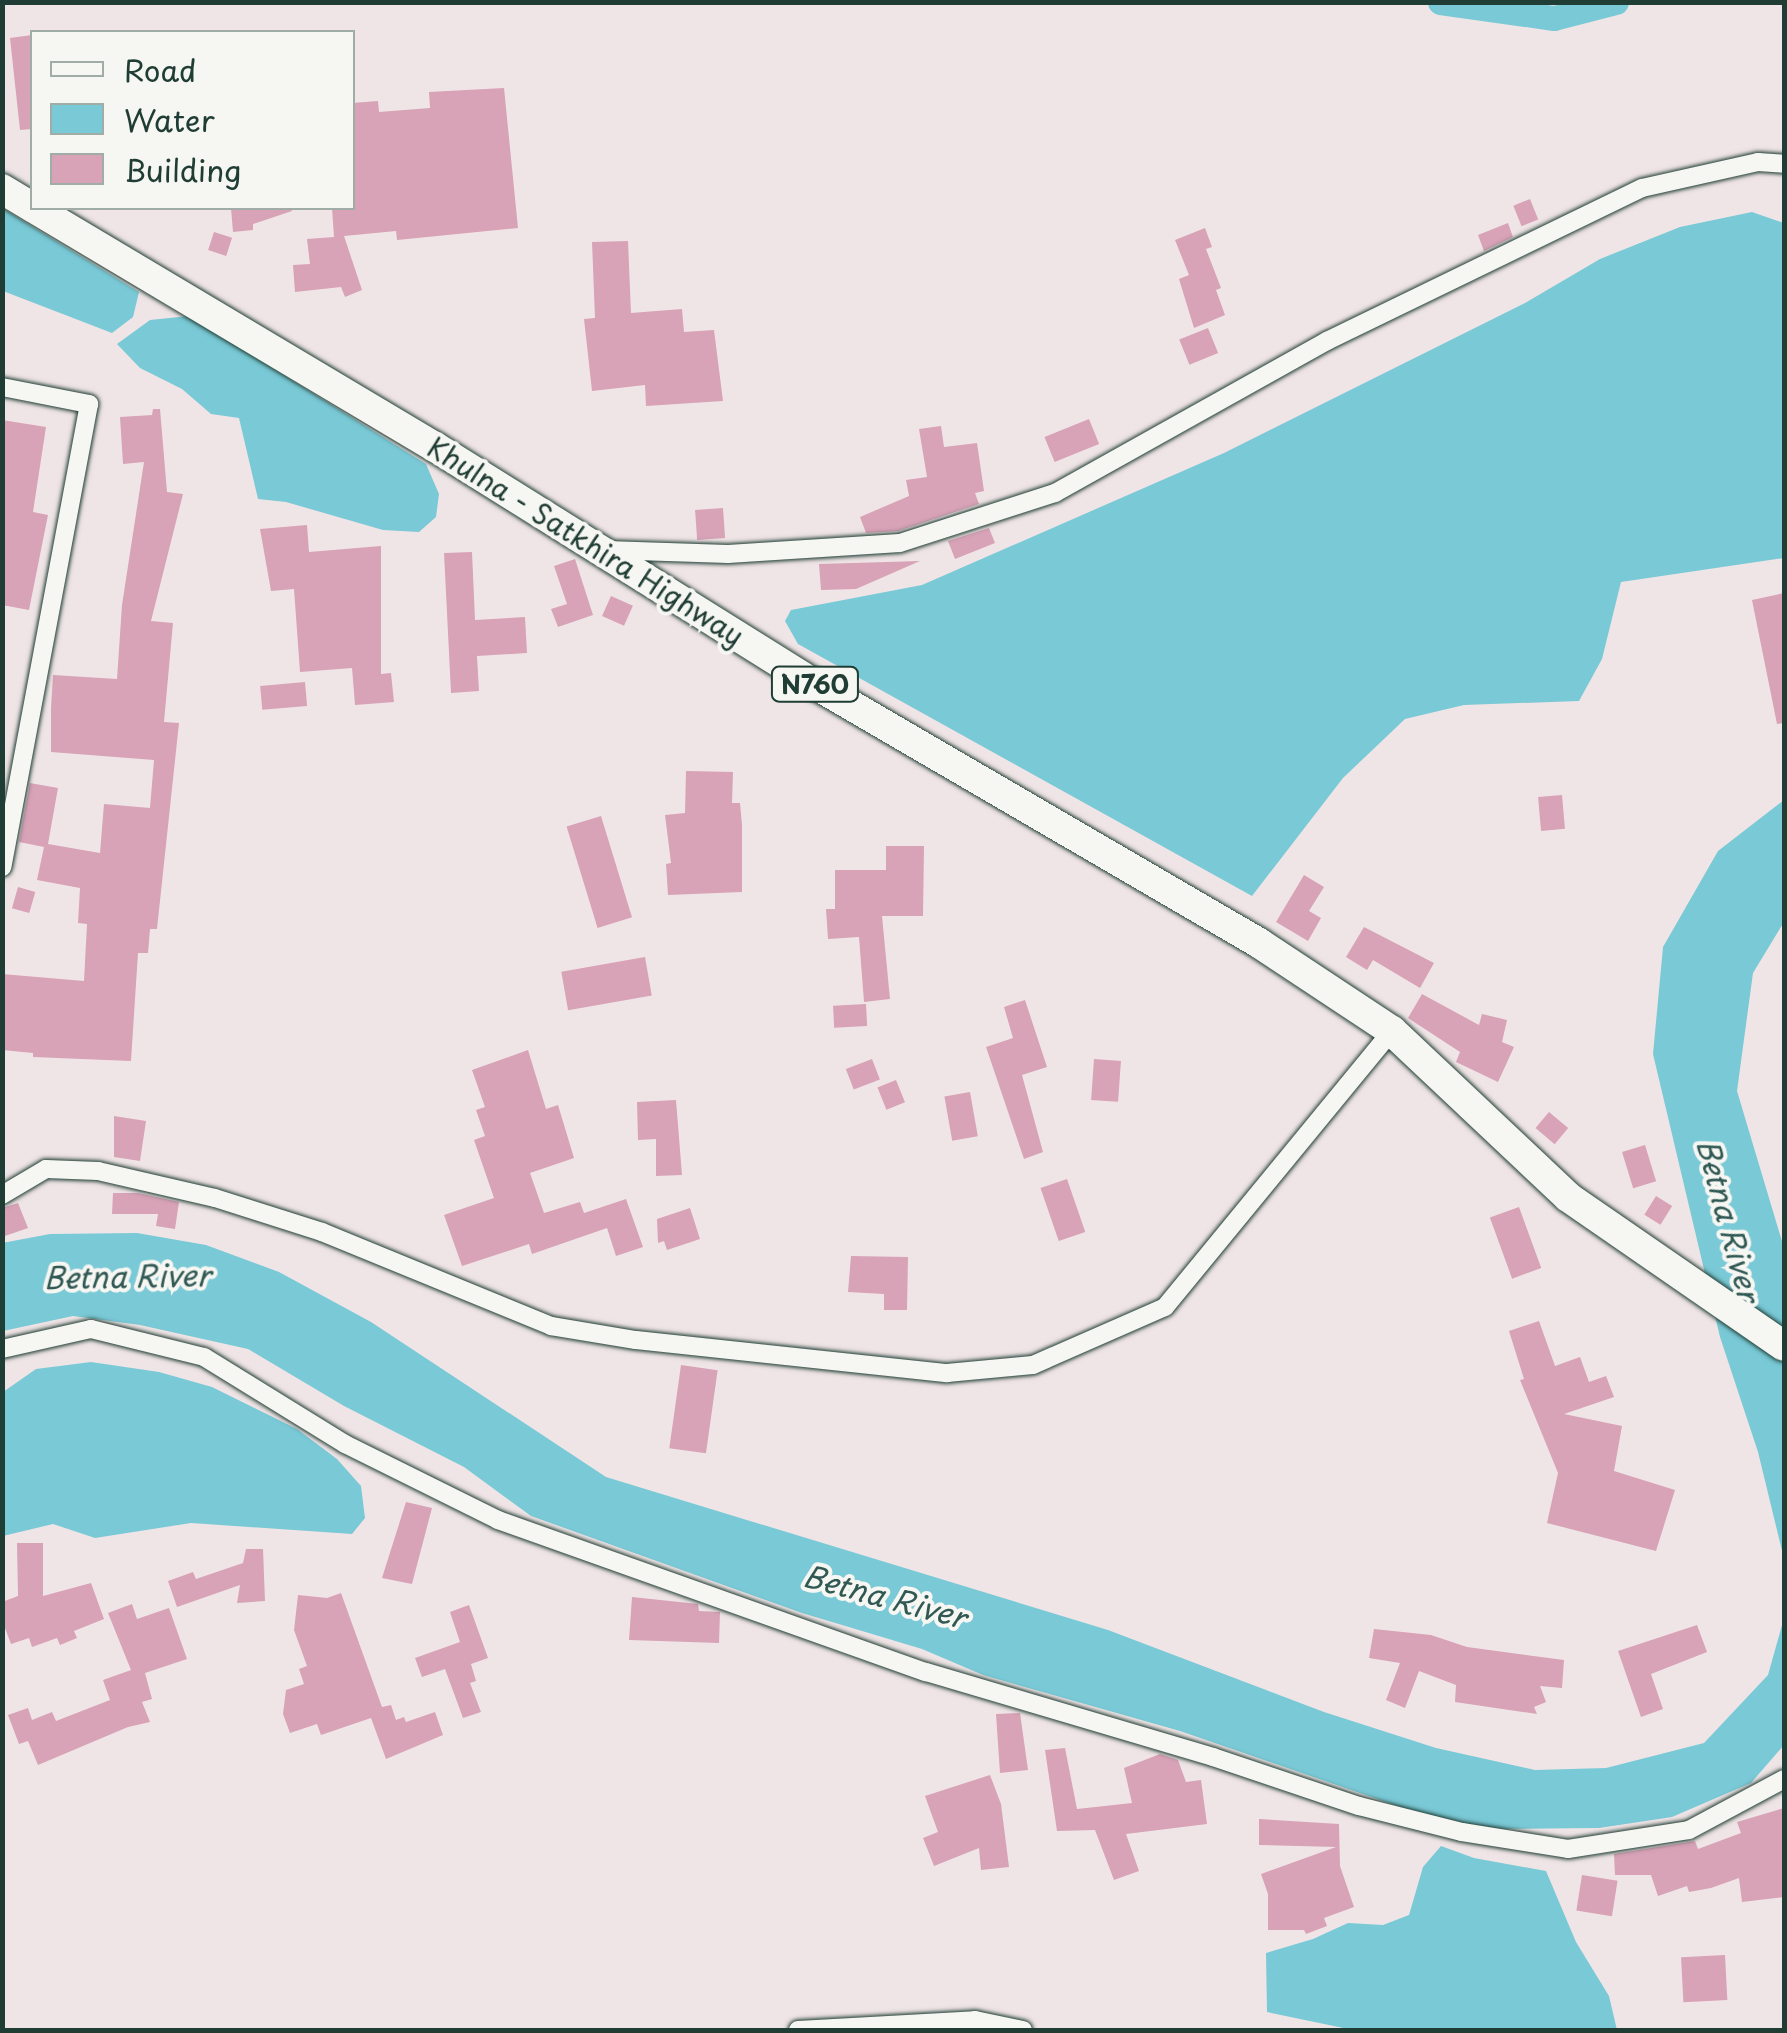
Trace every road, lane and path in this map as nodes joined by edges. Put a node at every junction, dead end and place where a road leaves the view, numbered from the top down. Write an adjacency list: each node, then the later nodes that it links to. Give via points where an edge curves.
1 (1784, 164): 6 (street, via 1758,162 1642,188 1327,341 1055,493 900,542 728,554)
2 (3, 189): 3 (highway, Khulna - Satkhira Highway / N760)
3 (30, 205)
4 (38, 210): 6 (highway, Khulna - Satkhira Highway / N760)
5 (2, 387): 7 (street, via 89,404)
6 (599, 549): 8 (highway, Khulna - Satkhira Highway / N760, via 818,686 1259,943)
7 (2, 867)
8 (1392, 1032): 9 (street, via 1166,1307 1033,1365 947,1373 551,1326 322,1232 98,1170 46,1170); 10 (highway, Khulna - Satkhira Highway / N760, via 1568,1197)
9 (2, 1195)
10 (1784, 1346)
11 (2, 1349): 12 (street, via 91,1329 204,1357 345,1444 498,1520 926,1672 1462,1832 1568,1849 1689,1830)
12 (1784, 1780)
13 (798, 2030): 14 (street, via 975,2020)
14 (1023, 2030)

